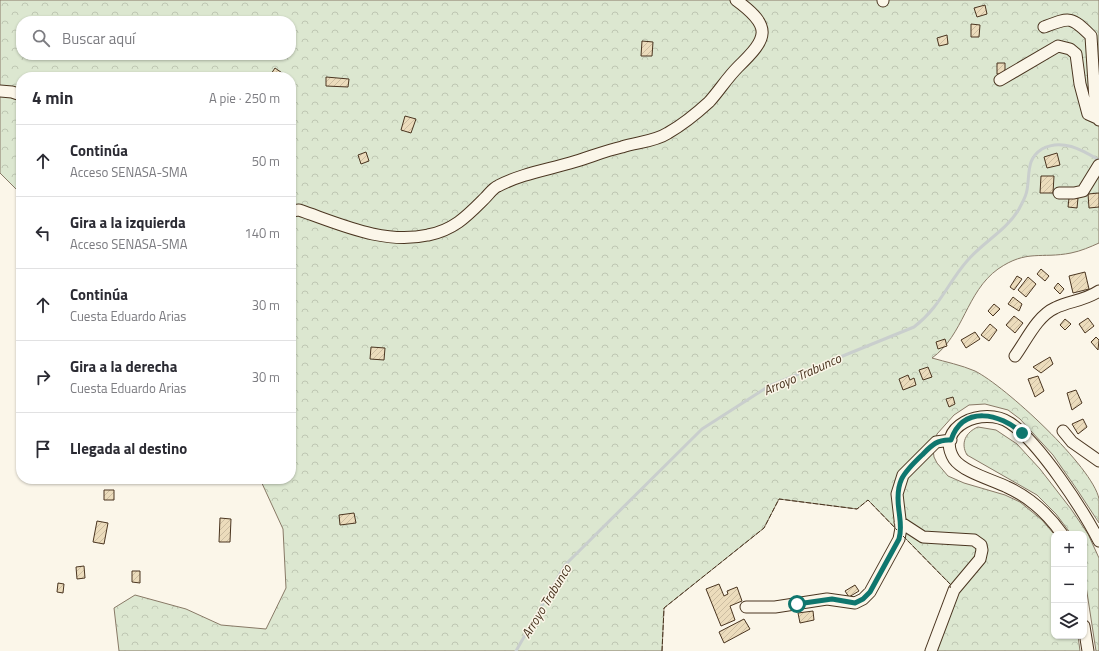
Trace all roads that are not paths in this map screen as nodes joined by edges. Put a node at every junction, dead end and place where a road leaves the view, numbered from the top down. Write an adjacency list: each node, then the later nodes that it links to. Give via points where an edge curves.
1 (736, 0): 9 (street, via 749,9 760,23 763,36 760,43 709,101 668,134 532,173 497,186 456,226 428,236 399,238 357,231)
2 (1044, 27): 6 (street, via 1066,19 1078,23 1091,36)
3 (1000, 80): 6 (street, via 1058,46 1070,49 1076,54 1088,114)
4 (0, 91): 5 (street)
5 (16, 93)
6 (1098, 119)
7 (1099, 165): 8 (street, via 1083,191)
8 (1059, 193)
9 (296, 210)
10 (1099, 291): 11 (street, via 1083,300 1054,308 1039,323)
11 (1015, 356)
12 (1063, 431): 14 (street, via 1076,445)
13 (951, 440): 15 (street, via 936,442 903,475 897,494); 16 (street, via 952,453 959,465 1020,494 1046,514); 17 (street, via 957,427 975,417 996,417 1009,422 1047,462)
14 (1099, 460)
15 (900, 522): 18 (street, via 901,533 897,544 870,592 863,599 855,603 827,600 775,607); 20 (street, via 923,537 974,540 981,545 980,559 954,590)
16 (1060, 531)
17 (1099, 541)
18 (746, 607)
19 (1086, 639): 21 (street)
20 (931, 651)
21 (1088, 651)

